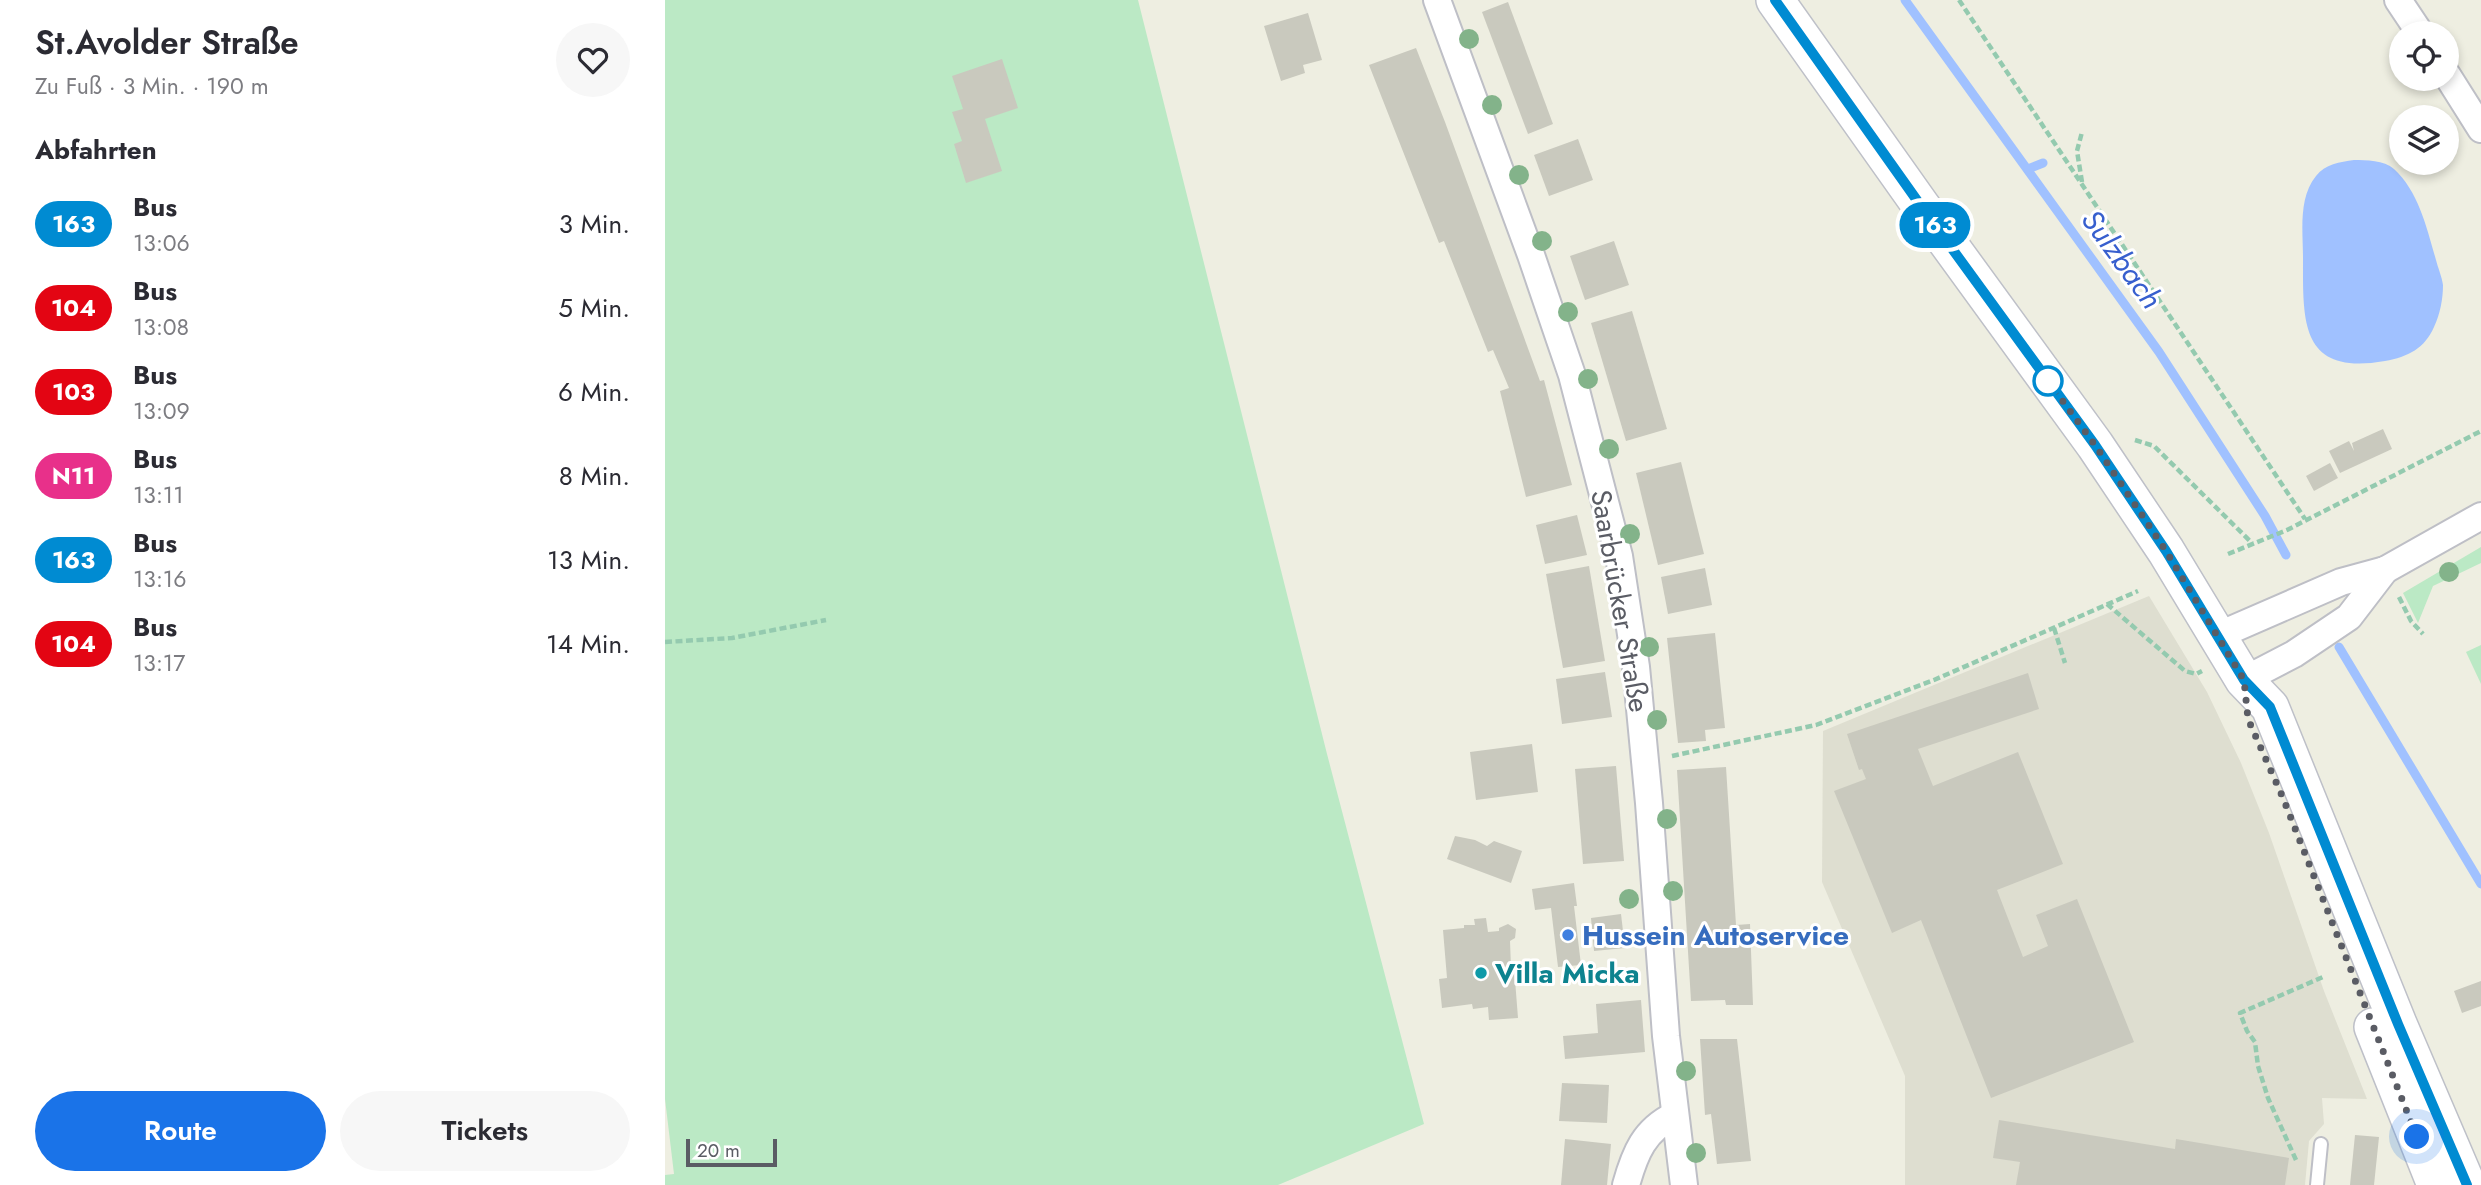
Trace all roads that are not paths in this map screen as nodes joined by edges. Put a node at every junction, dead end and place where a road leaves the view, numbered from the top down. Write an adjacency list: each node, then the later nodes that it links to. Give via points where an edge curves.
1 (1437, 0): 11 (street, Saarbrücker Straße, via 1571,375 1619,556 1636,667)
2 (1775, 0): 9 (main road, via 2095,445)
3 (2398, 0): 4 (street)
4 (2412, 21)
5 (2457, 91): 6 (street)
6 (2481, 129)
7 (2481, 516): 8 (street)
8 (2385, 570): 9 (street, via 2341,582); 10 (street, via 2349,617)
9 (2217, 635): 10 (main road)
10 (2244, 680): 16 (main road, via 2248,719); 17 (main road, via 2270,707)
11 (1675, 1115): 13 (street, via 1642,1141); 14 (street, Saarbrücker Straße)
12 (2321, 1144): 15 (lane)
13 (1626, 1185)
14 (1684, 1185)
15 (2317, 1185)
16 (2436, 1185)
17 (2466, 1185)

